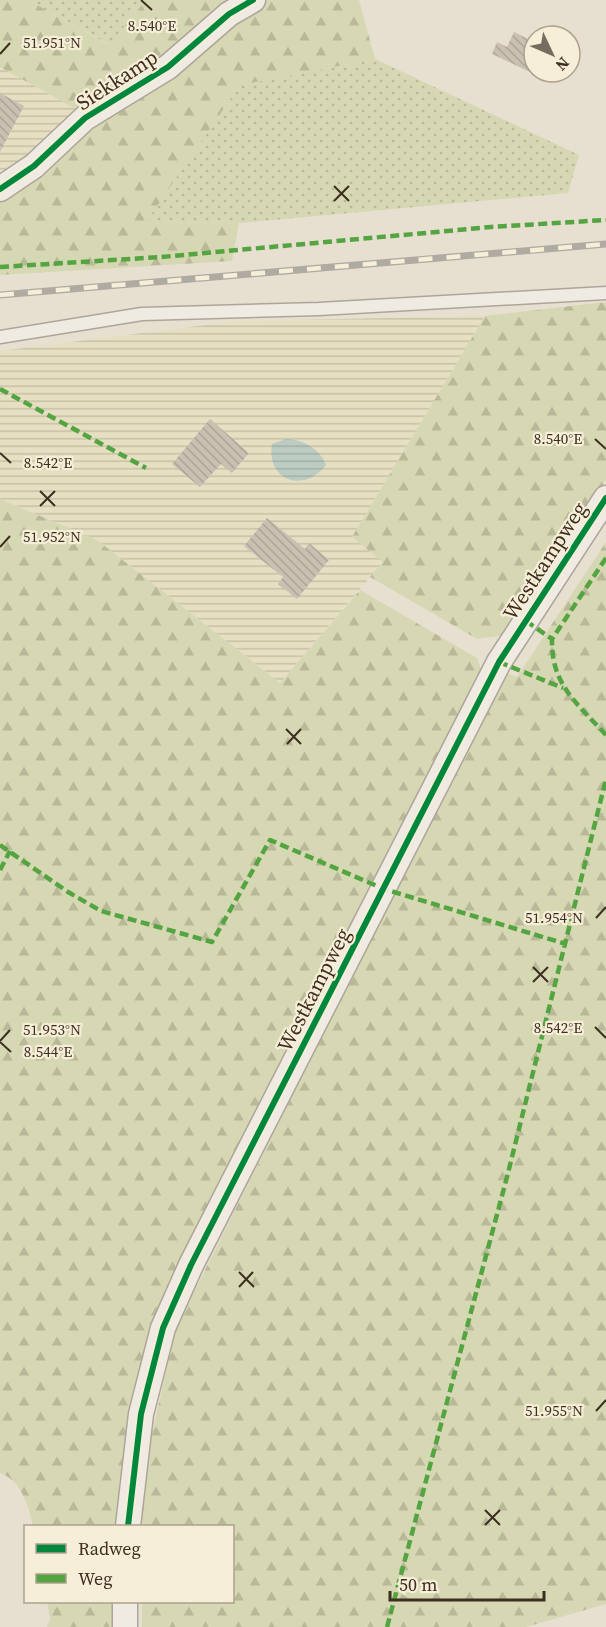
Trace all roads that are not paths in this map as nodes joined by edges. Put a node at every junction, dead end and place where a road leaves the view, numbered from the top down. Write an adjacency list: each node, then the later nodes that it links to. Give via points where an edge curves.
1 (253, 0): 2 (street, Siekkamp, via 229,14 168,67 85,118 34,166)
2 (0, 189)
3 (606, 293): 4 (lane, via 319,309 142,314)
4 (0, 338)
5 (606, 498): 6 (street, Westkampweg, via 499,662 191,1265 163,1328 141,1414)
6 (128, 1525)
7 (125, 1603): 8 (street)
8 (125, 1627)

